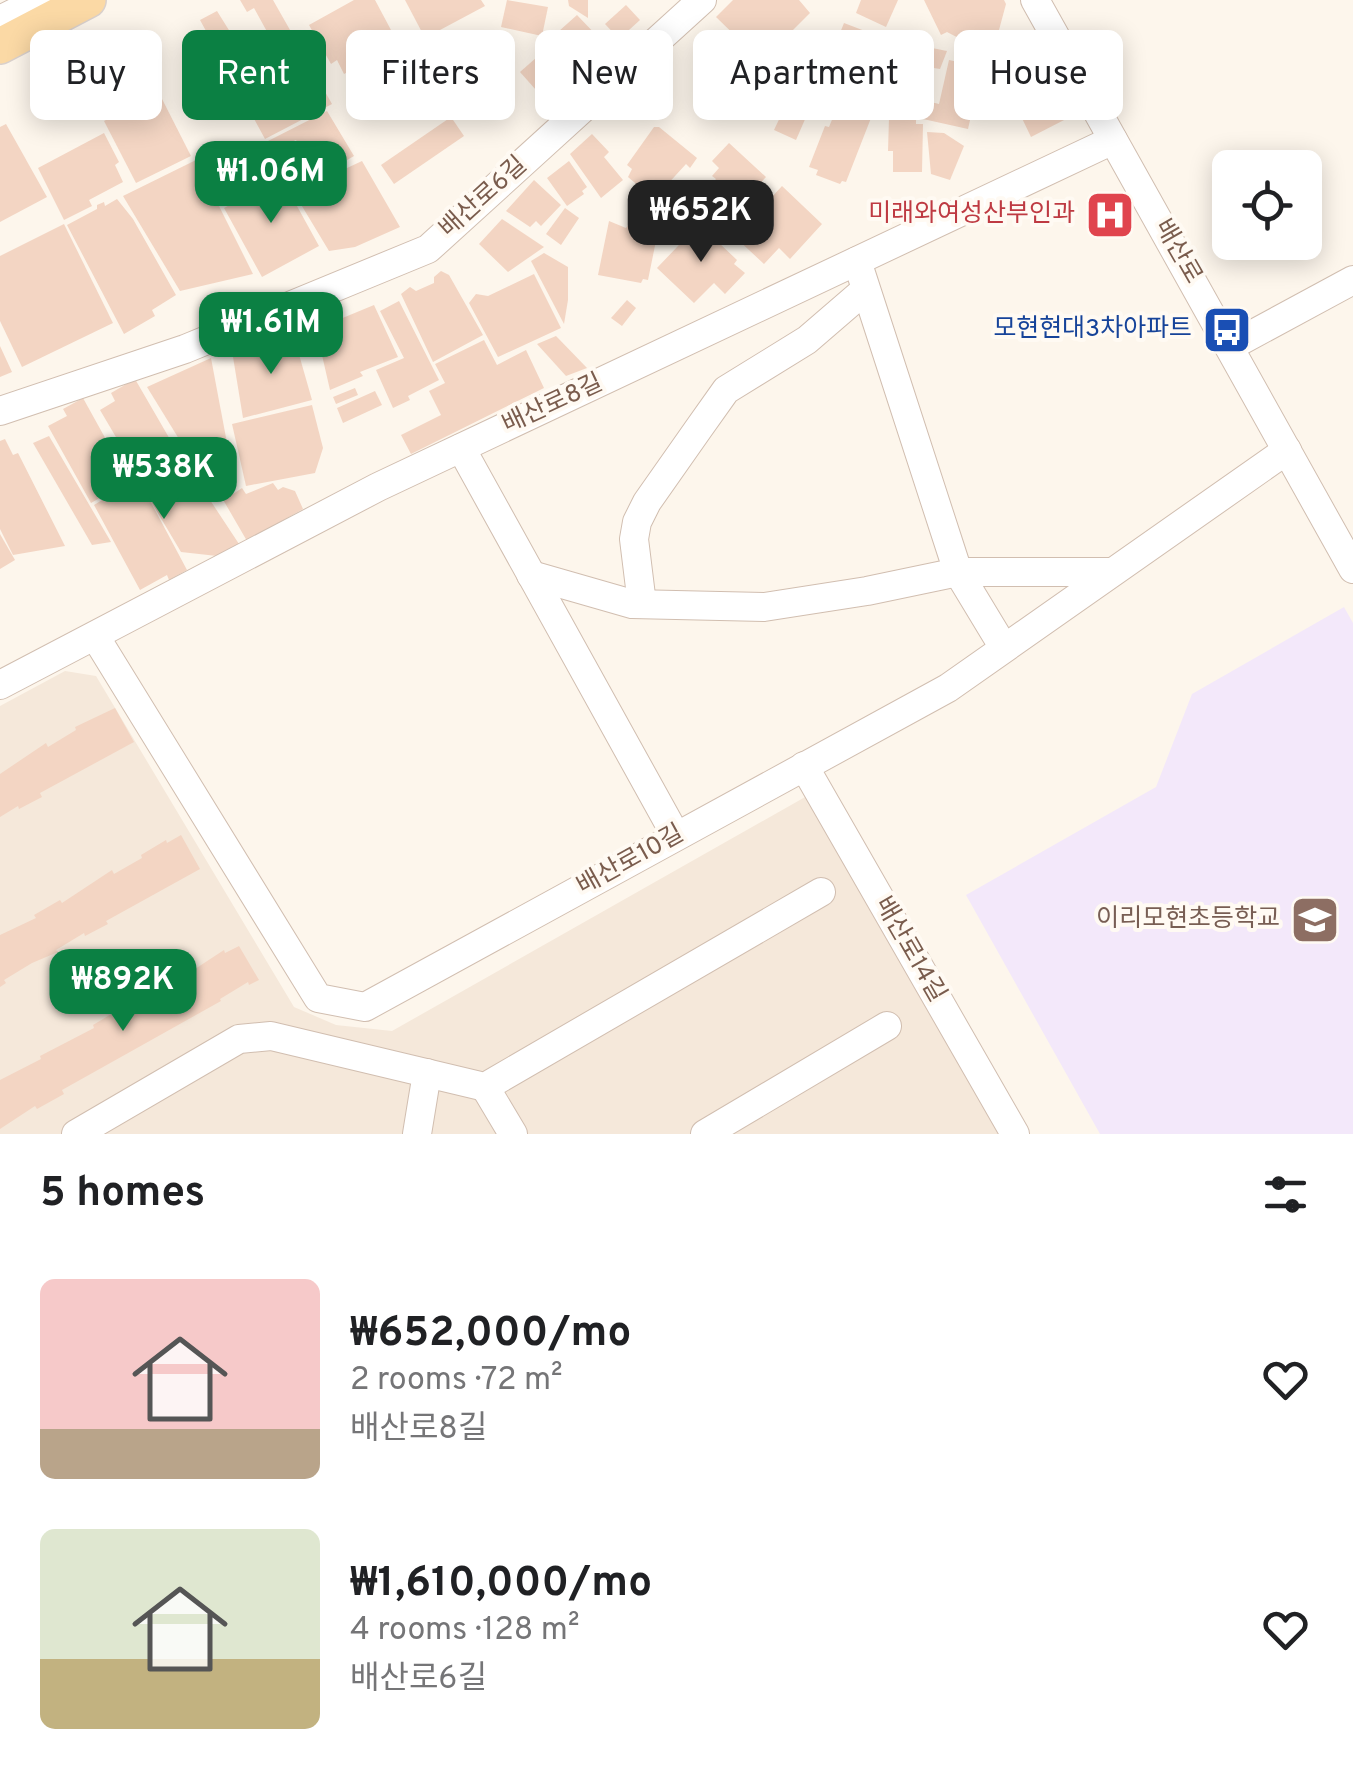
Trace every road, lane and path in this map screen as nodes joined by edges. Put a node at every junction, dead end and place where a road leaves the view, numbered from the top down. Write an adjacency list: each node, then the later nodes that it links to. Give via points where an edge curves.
1 (40, 0): 5 (street)
2 (88, 0): 6 (main road)
3 (702, 0): 12 (street, 배산로6길, via 428,249 185,349)
4 (1035, 0): 7 (street, 배산로)
5 (0, 20)
6 (0, 46)
7 (1114, 140): 8 (street, 배산로8길); 11 (street, 배산로)
8 (856, 262): 10 (street); 13 (street, 배산로8길)
9 (1353, 280): 11 (street)
10 (866, 290): 16 (street); 19 (street, via 807,340 726,390 708,415 637,522)
11 (1231, 346): 14 (street, 배산로)
12 (0, 411)
13 (461, 448): 18 (street); 20 (street, 배산로8길)
14 (1287, 450): 15 (street, 배산로); 17 (street, 배산로10길)
15 (1353, 570)
16 (958, 572): 17 (street); 19 (street, via 764,607); 21 (street)
17 (1112, 572): 21 (street, 배산로10길)
18 (531, 575): 19 (street); 24 (street)
19 (642, 604)
20 (94, 636): 22 (street, 배산로8길); 24 (street, 배산로10길, via 318,998 365,1007)
21 (1004, 648): 23 (street, 배산로10길, via 948,688)
22 (0, 685)
23 (804, 766): 24 (street, 배산로10길); 33 (street, 배산로14길)
24 (676, 836)
25 (821, 892): 28 (street)
26 (888, 1026): 32 (street)
27 (427, 1073): 28 (street); 29 (street, via 271,1036 239,1039); 30 (street)
28 (485, 1086): 31 (street)
29 (76, 1134)
30 (418, 1134)
31 (513, 1134)
32 (705, 1134)
33 (1015, 1134)

